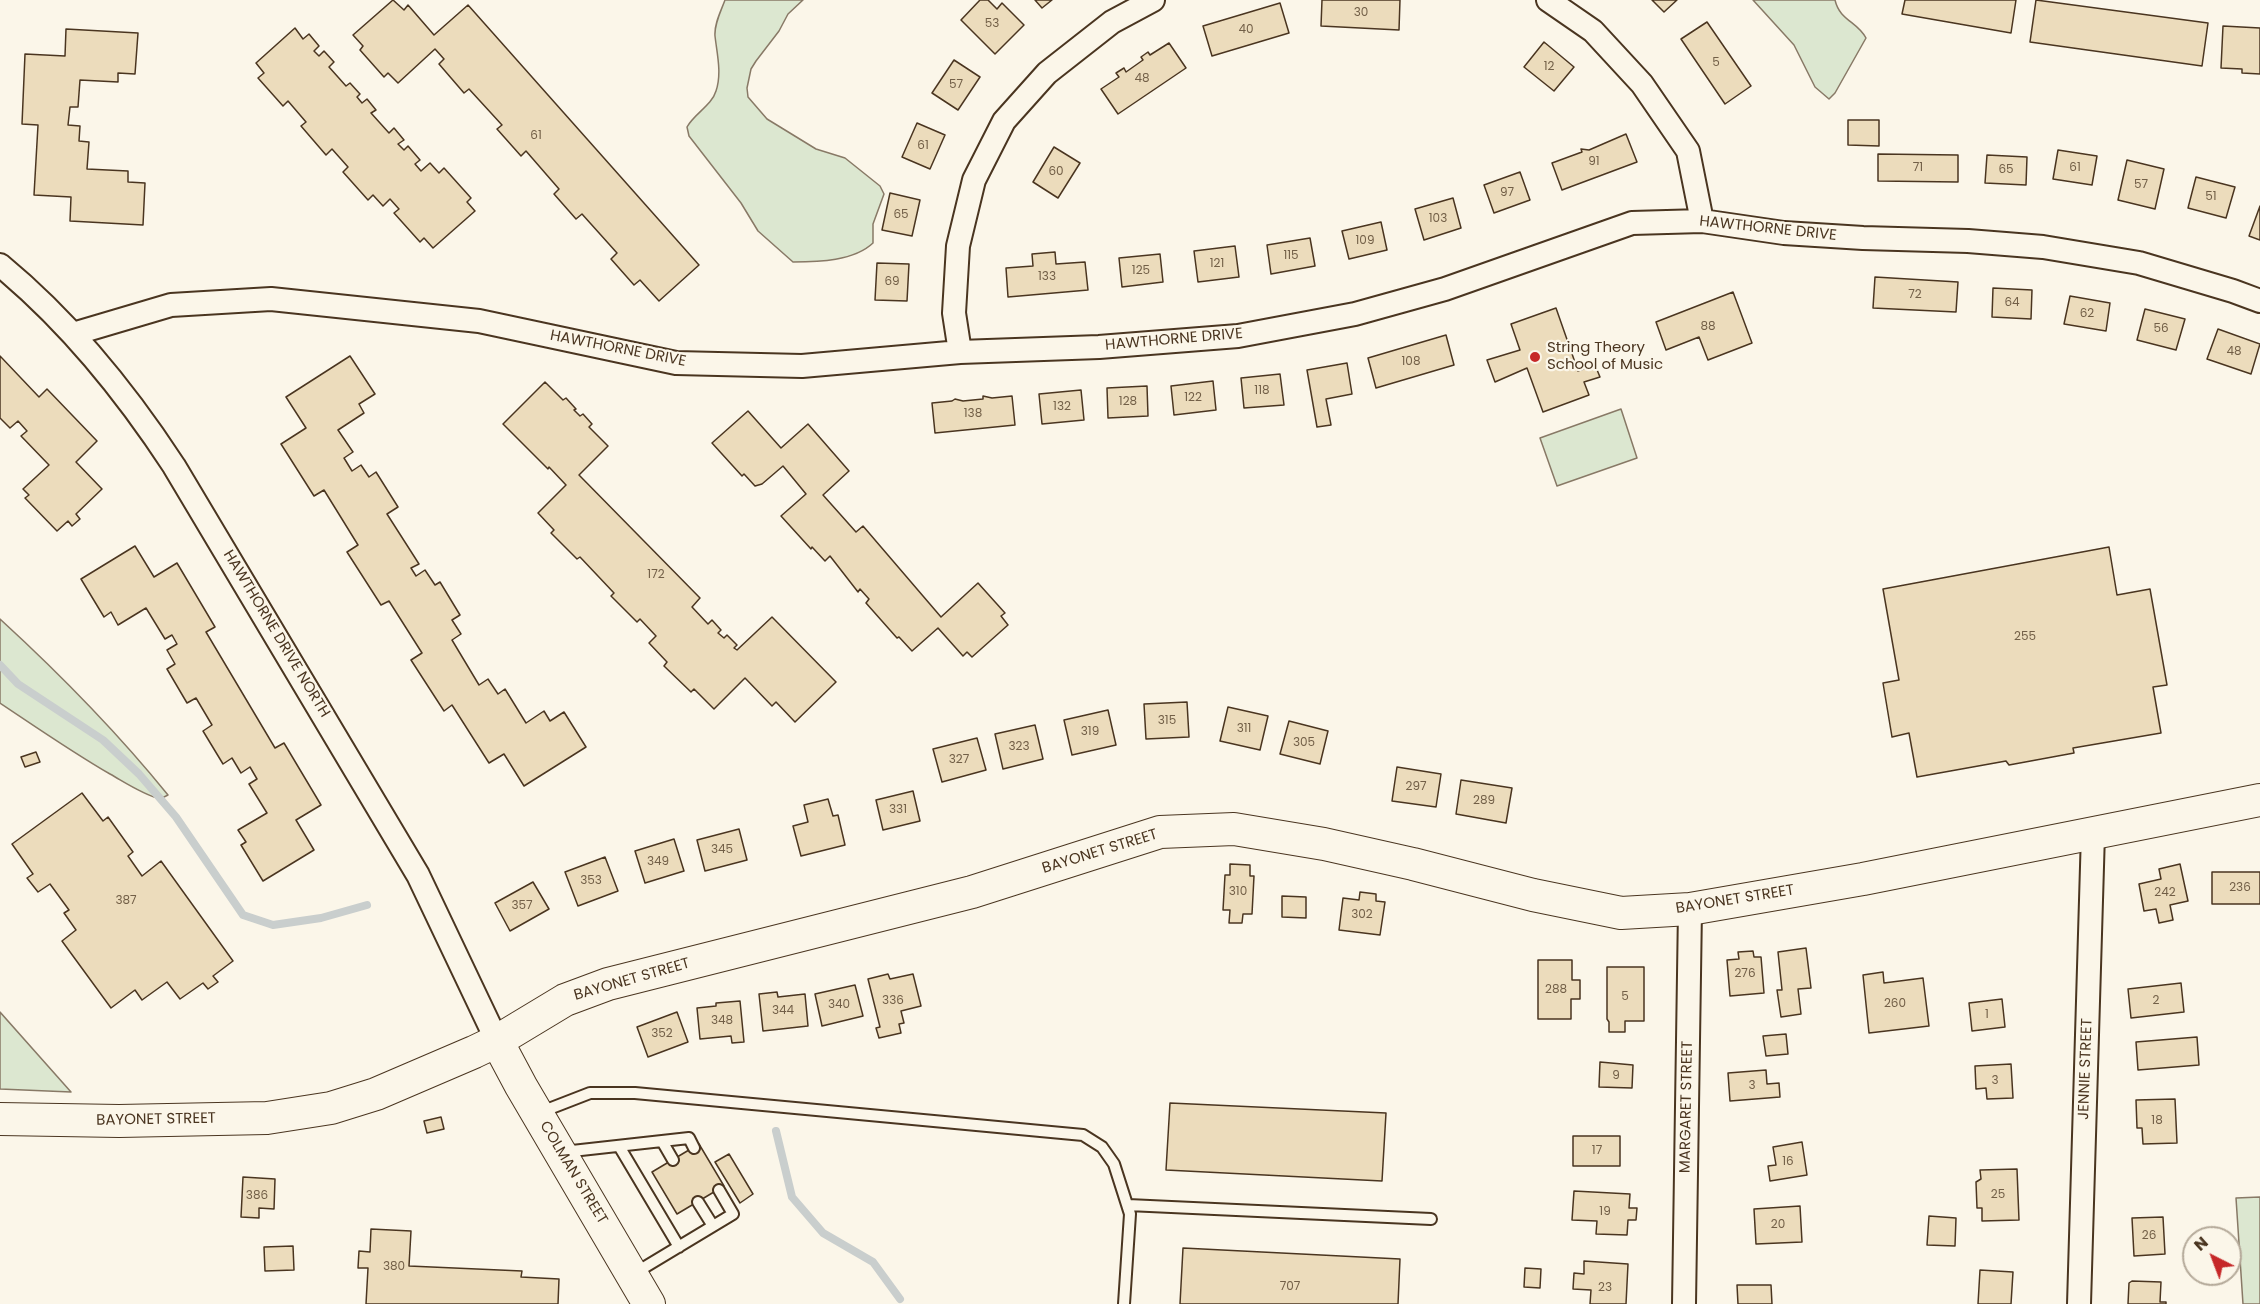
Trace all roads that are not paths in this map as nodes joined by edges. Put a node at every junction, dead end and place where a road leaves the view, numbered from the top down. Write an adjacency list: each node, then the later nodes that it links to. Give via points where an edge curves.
1 (1153, 0): 7 (street, via 1112,22 1047,73 1004,121 974,180 958,246 954,314)
2 (1548, 0): 3 (street, via 1593,31 1642,84 1688,151)
3 (1702, 221): 5 (street, HAWTHORNE DRIVE, via 1784,233 2043,247 2139,263); 7 (street, HAWTHORNE DRIVE, via 1632,223 1445,289 1355,314 1238,336)
4 (0, 265): 6 (street, HAWTHORNE DRIVE NORTH)
5 (2260, 301)
6 (73, 334): 7 (street, HAWTHORNE DRIVE, via 171,305 271,299 479,321 676,363 802,366); 11 (street, HAWTHORNE DRIVE NORTH, via 140,415 204,513 418,875)
7 (960, 352)
8 (2260, 800): 9 (street, BAYONET STREET)
9 (2093, 833): 10 (street, BAYONET STREET); 29 (street, JENNIE STREET)
10 (1690, 909): 11 (street, BAYONET STREET, via 1622,913 1324,844 1234,829 1160,832 972,892 608,984 565,1000); 28 (street, MARGARET STREET)
11 (497, 1041): 12 (street, COLMAN STREET); 13 (street, BAYONET STREET, via 376,1094 331,1108 267,1118)
12 (537, 1113): 17 (street, COLMAN STREET); 21 (lane, via 590,1093 635,1093 1083,1135 1102,1147 1114,1164)
13 (0, 1119)
14 (662, 1141): 15 (lane); 16 (lane, via 689,1138); 18 (lane)
15 (619, 1146): 17 (lane); 24 (lane)
16 (694, 1148)
17 (561, 1152): 25 (street, COLMAN STREET)
18 (673, 1160)
19 (719, 1190): 23 (lane, via 734,1214)
20 (698, 1202): 23 (lane)
21 (1128, 1205): 22 (lane); 27 (lane)
22 (1431, 1219)
23 (713, 1226): 24 (lane)
24 (679, 1247): 25 (lane)
25 (633, 1275): 26 (street, COLMAN STREET)
26 (649, 1304)
27 (1124, 1304)
28 (1684, 1304)
29 (2079, 1304)

